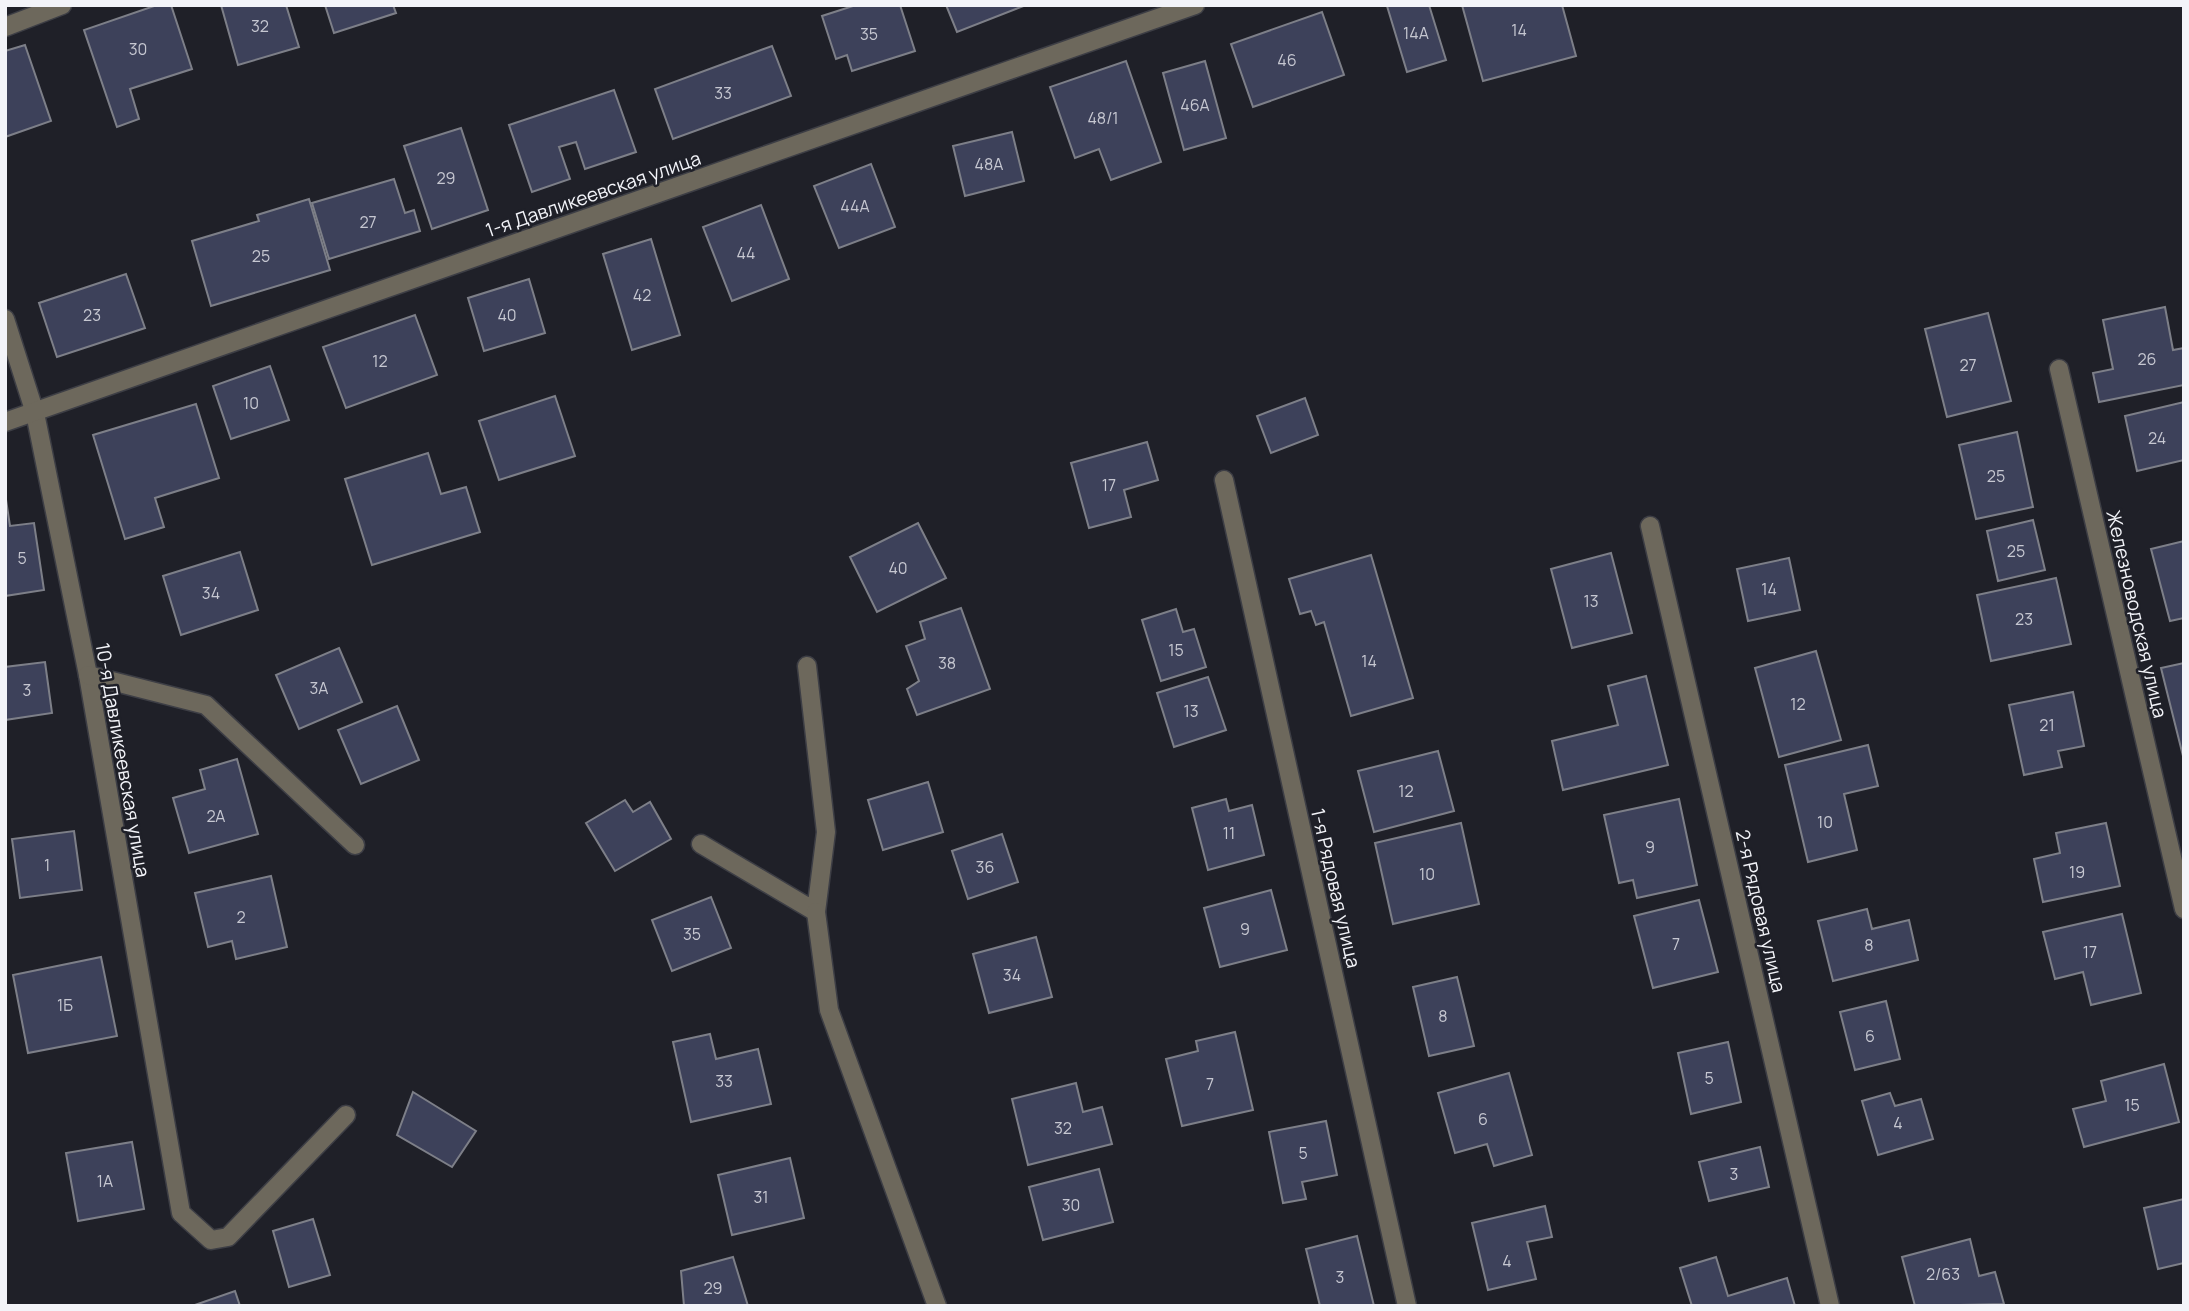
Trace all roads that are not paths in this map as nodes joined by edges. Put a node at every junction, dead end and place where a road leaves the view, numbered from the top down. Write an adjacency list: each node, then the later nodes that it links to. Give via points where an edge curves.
1 (62, 5): 3 (street)
2 (1195, 5): 6 (street, 1-я Давликеевская улица)
3 (5, 27)
4 (5, 319): 6 (street, 10-я Давликеевская улица)
5 (2059, 369): 14 (street, Железноводская улица)
6 (34, 413): 7 (street, 1-я Давликеевская улица); 11 (street, 10-я Давликеевская улица)
7 (5, 422)
8 (1224, 480): 18 (street, 1-я Рядовая улица)
9 (1650, 526): 19 (street, 2-я Рядовая улица)
10 (807, 666): 15 (street, via 826,832)
11 (88, 675): 13 (street, via 206,705); 16 (street, 10-я Давликеевская улица, via 181,1213 211,1240 228,1237)
12 (701, 844): 15 (street)
13 (355, 845)
14 (2184, 909)
15 (816, 912): 17 (street, via 829,1010)
16 (346, 1115)
17 (937, 1306)
18 (1407, 1306)
19 (1830, 1306)

